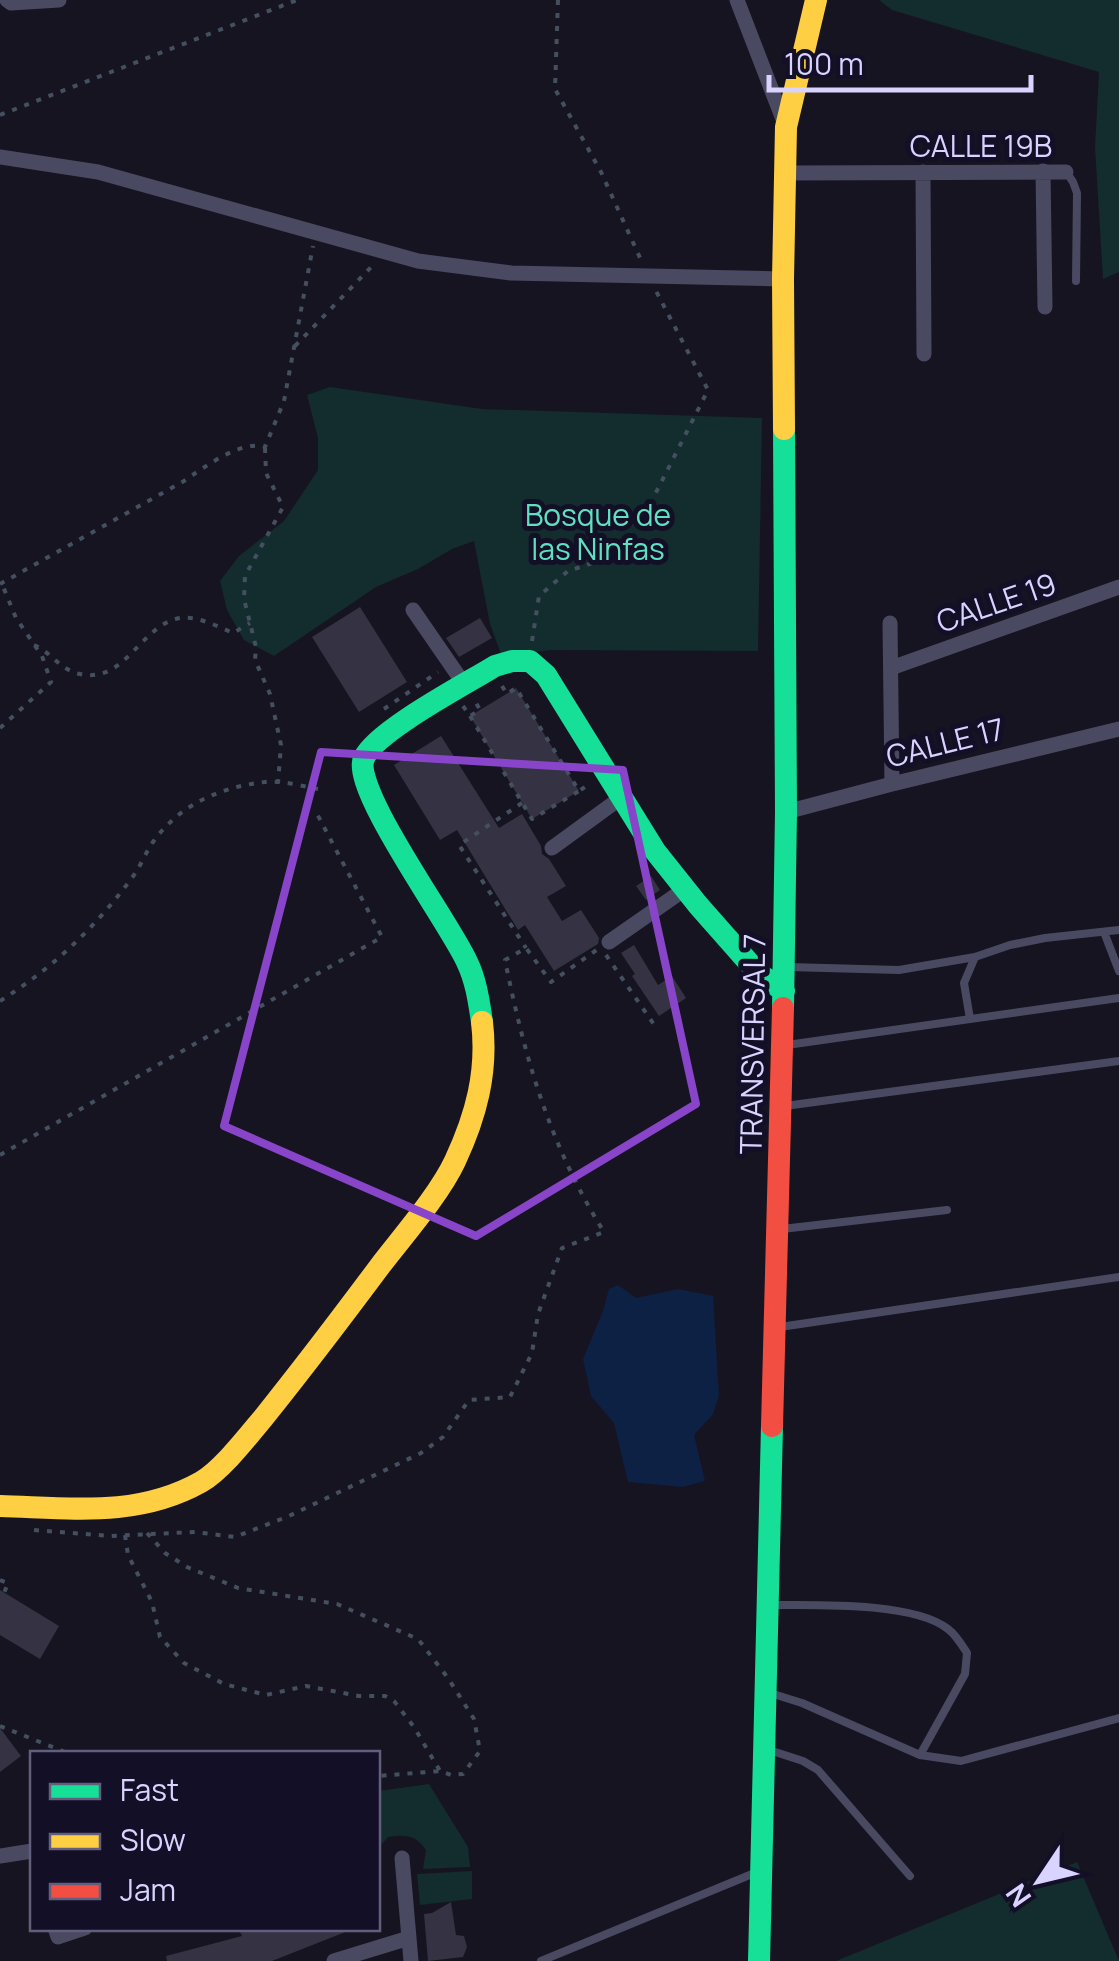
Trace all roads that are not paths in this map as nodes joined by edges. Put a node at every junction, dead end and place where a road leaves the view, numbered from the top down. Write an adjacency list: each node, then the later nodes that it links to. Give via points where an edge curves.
1 (60, 0): 4 (street)
2 (737, 0): 5 (street)
3 (816, 0): 5 (street, TRANSVERSAL 7)
4 (9, 1)
5 (786, 127): 10 (street, TRANSVERSAL 7)
6 (0, 157): 11 (street, via 98,172 418,261 511,273)
7 (1043, 171): 8 (street, CALLE 19B); 9 (street, CALLE 19B); 13 (street)
8 (923, 172): 10 (street, CALLE 19B); 14 (street)
9 (1066, 172): 12 (lane, CALLE 19B, via 1077,193)
10 (785, 173): 11 (street, TRANSVERSAL 7)
11 (783, 280): 23 (street, TRANSVERSAL 7)
12 (1076, 280)
13 (1045, 307)
14 (924, 354)
15 (1119, 587): 18 (street, CALLE 19)
16 (413, 610): 19 (street)
17 (890, 623): 18 (street)
18 (891, 668): 21 (street)
19 (465, 693): 22 (street, via 495,666 530,661 558,692); 42 (street, via 384,734 361,770 378,812 468,963 479,1000 483,1078 453,1164 304,1368 205,1480 166,1499 105,1510)
20 (1119, 729): 21 (street, CALLE 17)
21 (892, 784): 23 (street, CALLE 17)
22 (622, 797): 24 (street); 25 (street)
23 (786, 812): 30 (street, TRANSVERSAL 7)
24 (552, 848)
25 (686, 889): 28 (street); 32 (street, via 758,974)
26 (1119, 930): 27 (lane)
27 (1104, 932): 29 (lane, via 1045,938); 31 (lane)
28 (609, 942)
29 (975, 957): 30 (lane, via 899,970); 34 (lane, via 964,983)
30 (784, 967): 32 (street, TRANSVERSAL 7)
31 (1119, 971)
32 (784, 991): 35 (street, TRANSVERSAL 7)
33 (1119, 998): 34 (lane)
34 (970, 1019): 35 (lane)
35 (782, 1046): 37 (street, TRANSVERSAL 7)
36 (1119, 1061): 37 (lane)
37 (780, 1107): 39 (street, TRANSVERSAL 7)
38 (947, 1210): 39 (lane)
39 (778, 1229): 41 (street, TRANSVERSAL 7)
40 (1119, 1277): 41 (lane)
41 (775, 1328): 43 (street, TRANSVERSAL 7)
42 (0, 1506)
43 (768, 1605): 44 (street, TRANSVERSAL 7); 47 (lane, via 847,1605 926,1617 950,1630 968,1653 965,1674)
44 (766, 1691): 46 (street, TRANSVERSAL 7); 47 (lane)
45 (1119, 1718): 47 (lane, via 960,1761)
46 (764, 1749): 51 (street, TRANSVERSAL 7); 52 (lane, via 818,1770)
47 (920, 1754)
48 (30, 1851): 49 (street)
49 (0, 1856)
50 (402, 1858): 53 (street)
51 (761, 1870): 56 (lane); 57 (street, TRANSVERSAL 7)
52 (910, 1876)
53 (410, 1938): 54 (street); 55 (street)
54 (334, 1961)
55 (411, 1961)
56 (541, 1961)
57 (759, 1961)

